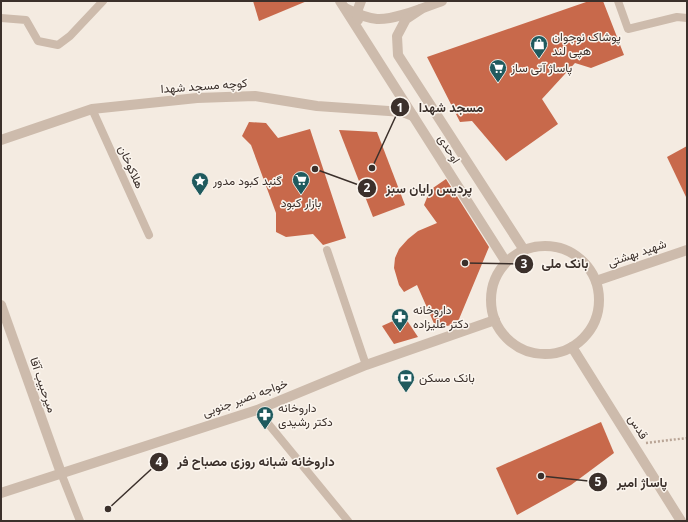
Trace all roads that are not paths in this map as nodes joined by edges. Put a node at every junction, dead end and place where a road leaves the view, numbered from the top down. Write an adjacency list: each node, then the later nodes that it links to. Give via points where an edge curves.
1 (103, 1): 8 (lane, via 58,45 38,41 26,20)
2 (361, 1): 7 (street)
3 (442, 1): 6 (street)
4 (618, 1): 9 (lane, via 628,29 677,17)
5 (342, 4): 7 (street); 10 (street, اوحدی)
6 (421, 9): 7 (street, via 377,19); 16 (street, اوحدی, via 406,20 397,36 398,55)
7 (358, 14): 10 (street)
8 (1, 18)
9 (687, 18)
10 (358, 29): 12 (street, اوحدی)
11 (92, 109): 12 (street, کوچه مسجد شهدا, via 197,98 255,96 317,106 403,112); 13 (street, کوچه مسجد شهدا); 14 (lane, هلاکوخان)
12 (413, 116): 18 (street, اوحدی)
13 (1, 140)
14 (149, 235)
15 (327, 250): 23 (lane)
16 (524, 250): 18 (street); 19 (street, via 541,245 559,247 575,254 588,266)
17 (687, 250): 19 (street, شهید بهشتی)
18 (506, 262): 21 (street, via 498,272 491,295)
19 (596, 281): 22 (street, via 600,296 594,324 586,336)
20 (1, 304): 25 (street, میرحبیب آقا)
21 (495, 320): 22 (street, via 504,335 518,347 536,353 554,354); 23 (street, خواجه نصیر جنوبی)
22 (572, 347): 29 (street, قدس)
23 (366, 365): 24 (street, خواجه نصیر جنوبی)
24 (257, 410): 25 (street, خواجه نصیر جنوبی); 28 (lane)
25 (61, 474): 26 (street, خواجه نصیر جنوبی); 27 (lane)
26 (1, 493)
27 (80, 521)
28 (348, 521)
29 (681, 521)

